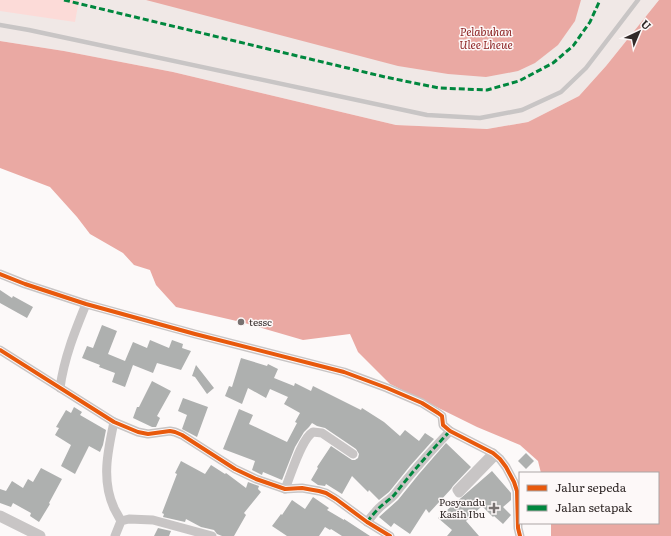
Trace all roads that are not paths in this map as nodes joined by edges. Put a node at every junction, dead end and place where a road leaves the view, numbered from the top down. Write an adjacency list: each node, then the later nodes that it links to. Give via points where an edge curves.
1 (638, 0): 2 (lane, via 586,68 561,92 522,110 480,118 428,115)
2 (0, 25)
3 (0, 274): 4 (street)
4 (86, 304): 6 (street, via 65,360); 8 (street, via 344,372 422,403 442,416 443,425)
5 (0, 350): 6 (street)
6 (60, 388): 7 (street)
7 (114, 422): 10 (street, via 148,434 175,432 246,475); 12 (street, via 106,468 113,507)
8 (450, 431): 13 (street); 18 (street, via 493,453 506,467 517,491)
9 (353, 454): 10 (street, via 322,434 313,432 303,444)
10 (285, 489): 13 (street, via 302,488 326,493)
11 (0, 516): 14 (street)
12 (121, 521): 15 (street); 16 (street, via 153,520)
13 (367, 522): 17 (street)
14 (40, 536)
15 (115, 536)
16 (212, 536)
17 (390, 536)
18 (520, 536)

